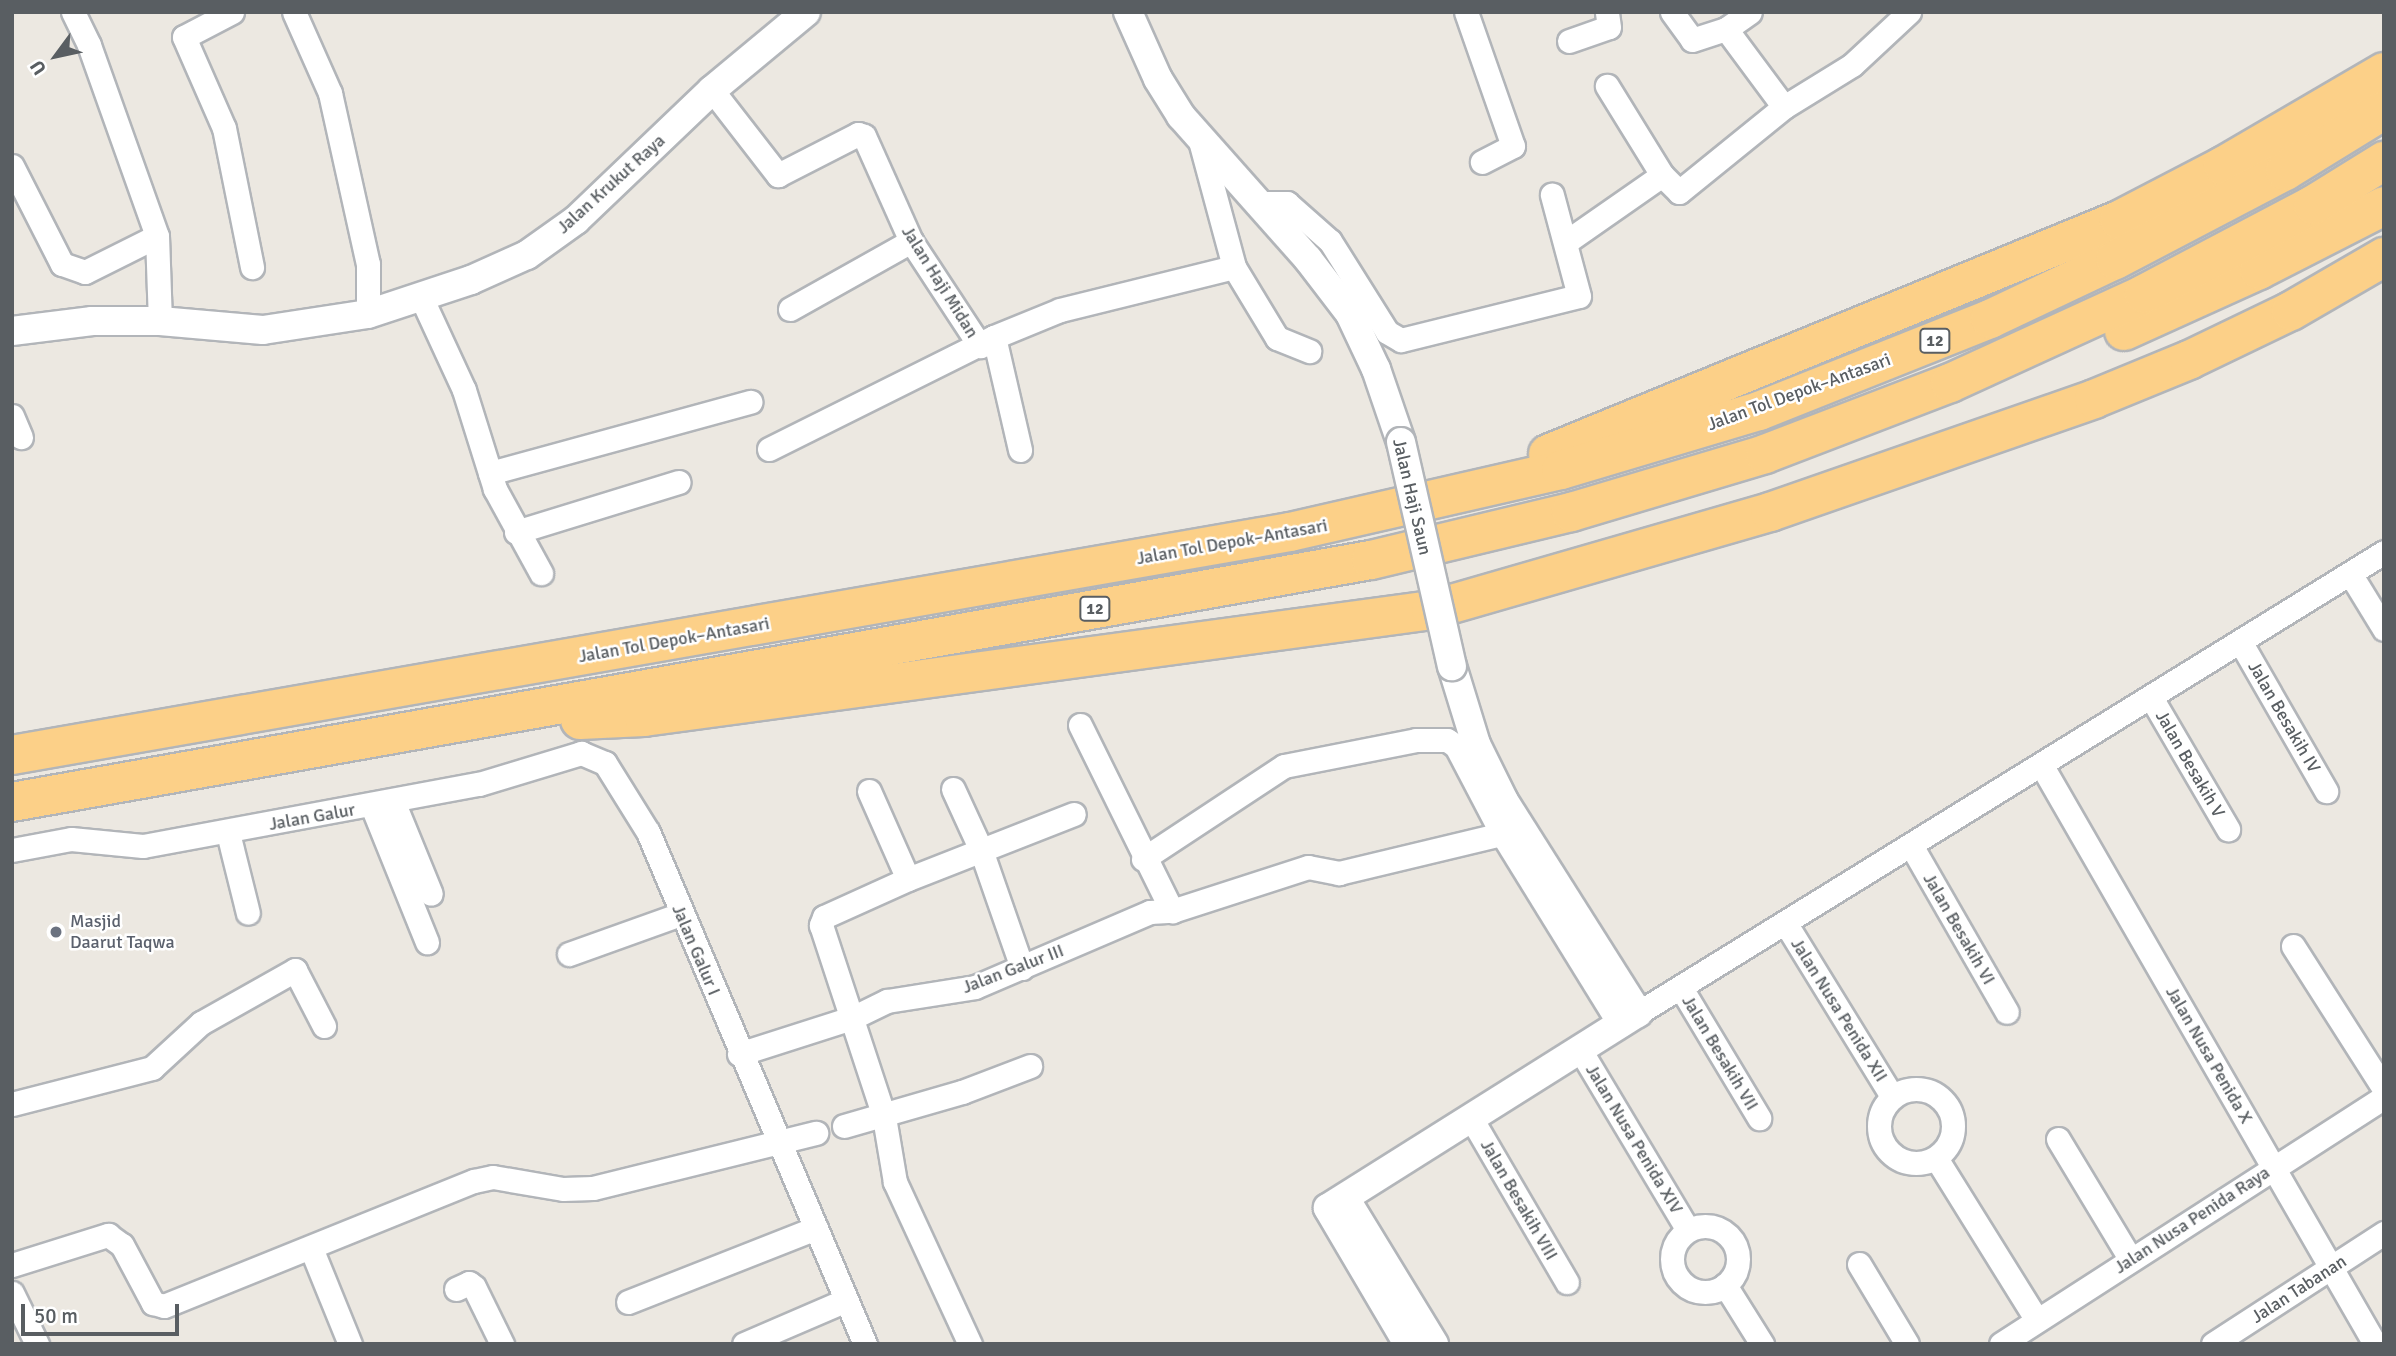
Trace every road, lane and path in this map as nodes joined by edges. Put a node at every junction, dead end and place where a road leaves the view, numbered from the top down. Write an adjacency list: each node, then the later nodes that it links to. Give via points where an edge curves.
1 (73, 12): 26 (street)
2 (232, 12): 30 (street, via 184,37 224,128)
3 (293, 12): 34 (street, via 330,93 368,264)
4 (806, 12): 15 (street, Jalan Krukut Raya)
5 (1128, 12): 18 (street, Jalan Haji Saun, via 1157,79)
6 (1466, 12): 20 (street, via 1513,146)
7 (1607, 12): 12 (street, via 1609,27)
8 (1672, 12): 11 (street, via 1692,40)
9 (1749, 12): 11 (street)
10 (1909, 12): 16 (street, via 1853,65)
11 (1726, 29): 16 (street)
12 (1569, 41)
13 (2384, 72): 45 (highway, via 2224,166 2119,220 1599,430)
14 (1607, 86): 22 (street)
15 (712, 90): 27 (street, Jalan Haji Midan, via 778,175 861,134); 32 (street, Jalan Krukut Raya, via 576,220 527,255)
16 (1784, 107): 22 (street, via 1679,192)
17 (2384, 110): 45 (highway, Jalan Tol Depok–Antasari / 12, via 2260,184 1990,319 1759,411)
18 (1198, 136): 24 (street, Jalan Haji Saun); 31 (street)
19 (2384, 161): 39 (highway, 12, via 2313,205 2144,294)
20 (1482, 162)
21 (12, 166): 26 (street, via 62,264 85,272)
22 (1662, 175): 28 (street)
23 (1552, 195): 28 (street)
24 (1256, 203): 28 (street, via 1287,203 1330,241 1388,332 1401,340 1579,296); 84 (street, Jalan Haji Saun, bridge, via 1350,314 1376,369 1401,442 1452,666 1476,744)
25 (2384, 206): 39 (highway, via 2259,270 2119,333)
26 (157, 236): 35 (street)
27 (911, 241): 33 (street); 37 (street, Jalan Haji Midan)
28 (1566, 242)
29 (2384, 257): 53 (highway, via 2280,316 2094,399 1770,512 1431,610 644,717)
30 (252, 267)
31 (1234, 267): 37 (street, via 1060,310); 38 (street, via 1277,338)
32 (422, 299): 34 (street, Jalan Krukut Raya); 43 (street, via 464,390)
33 (790, 309)
34 (368, 314): 35 (street, Jalan Krukut Raya, via 263,330)
35 (160, 321): 36 (street, Jalan Krukut Raya, via 92,321)
36 (12, 331)
37 (987, 342): 41 (street); 42 (street)
38 (1309, 351)
39 (1950, 383): 53 (highway, 12, via 1752,458 1571,512 1371,560)
40 (750, 401): 43 (street)
41 (769, 449)
42 (1020, 450)
43 (490, 473): 46 (street)
44 (679, 482): 46 (street)
45 (1455, 498): 55 (highway, Jalan Tol Depok–Antasari / 12, via 1276,535)
46 (516, 532): 48 (street)
47 (2384, 552): 49 (street)
48 (541, 573)
49 (2351, 575): 50 (street); 51 (street)
50 (2384, 629)
51 (2241, 643): 52 (street); 60 (street, Jalan Besakih IV)
52 (2152, 699): 57 (street); 64 (street, Jalan Besakih V)
53 (436, 725): 61 (highway, 12)
54 (1080, 725): 70 (street)
55 (12, 755)
56 (606, 763): 62 (street, Jalan Galur, via 581,753 479,784); 75 (street, Jalan Galur I, via 648,832)
57 (2042, 766): 67 (street); 101 (street, Jalan Nusa Penida X)
58 (953, 789): 69 (street)
59 (869, 791): 71 (street)
60 (2326, 791)
61 (12, 802)
62 (383, 804): 65 (street, Jalan Galur); 72 (street); 77 (street)
63 (1074, 814): 69 (street)
64 (2228, 829)
65 (228, 833): 68 (street, Jalan Galur, via 143,846 71,839); 74 (street)
66 (1502, 834): 70 (street, via 1456,746 1436,738 1284,766); 73 (street, Jalan Galur III, via 1339,873 1308,867); 84 (street)
67 (1912, 847): 76 (street); 82 (street, Jalan Besakih VI)
68 (12, 850)
69 (981, 850): 71 (street); 80 (street)
70 (1143, 859): 73 (street)
71 (908, 879): 83 (street, via 821,922)
72 (431, 894)
73 (1171, 911): 80 (street, Jalan Galur III, via 1150,912)
74 (248, 913)
75 (681, 914): 79 (street); 87 (street, Jalan Galur I)
76 (1786, 924): 81 (street); 90 (street, Jalan Nusa Penida XII)
77 (427, 942)
78 (2293, 946): 89 (street)
79 (569, 954)
80 (1022, 968): 83 (street, Jalan Galur III, via 968,989 887,1001)
81 (1681, 988): 84 (street); 95 (street, Jalan Besakih VII)
82 (2007, 1012)
83 (852, 1018): 87 (street, Jalan Galur III); 93 (street)
84 (1629, 1019): 86 (street)
85 (324, 1026): 92 (street, via 295,970 201,1023 152,1068)
86 (1579, 1048): 94 (street); 104 (street, Jalan Nusa Penida XIV)
87 (740, 1054): 99 (street, Jalan Galur I)
88 (1030, 1066): 93 (street)
89 (2384, 1089)
90 (1892, 1096): 100 (street, via 1879,1126 1885,1147 1903,1161); 100 (street, via 1918,1088 1942,1099 1953,1123 1952,1137)
91 (2384, 1097): 101 (street, Jalan Nusa Penida Raya)
92 (12, 1104)
93 (884, 1117): 96 (street); 123 (street, via 895,1182)
94 (1471, 1118): 102 (street); 111 (street, Jalan Besakih VIII)
95 (1759, 1118)
96 (844, 1126)
97 (816, 1133): 99 (street)
98 (2058, 1139): 107 (street)
99 (776, 1142): 103 (street, Jalan Galur I); 106 (street, via 593,1188 563,1189 493,1178 474,1181)
100 (1936, 1158): 117 (street)
101 (2274, 1167): 107 (street, Jalan Nusa Penida Raya); 110 (street, Jalan Nusa Penida X)
102 (1336, 1204): 124 (street); 125 (street)
103 (816, 1228): 115 (street, Jalan Galur I); 116 (street)
104 (1688, 1230): 112 (street, via 1707,1225 1732,1240 1737,1269); 112 (street, via 1674,1249 1675,1272 1682,1282 1703,1292)
105 (2384, 1233): 110 (street, Jalan Tabanan)
106 (311, 1248): 109 (street, via 164,1306 153,1303 122,1245 108,1235); 119 (street)
107 (2130, 1260): 117 (street, Jalan Nusa Penida Raya)
108 (1859, 1264): 127 (street)
109 (12, 1265)
110 (2331, 1268): 129 (street, Jalan Tabanan); 130 (street, Jalan Nusa Penida X)
111 (1567, 1282)
112 (1726, 1285): 126 (street)
113 (456, 1289): 120 (street, via 469,1283 474,1287)
114 (12, 1293): 118 (street)
115 (846, 1300): 121 (street); 122 (street, Jalan Galur I)
116 (628, 1302)
117 (2038, 1320): 128 (street, Jalan Nusa Penida Raya)
118 (37, 1344)
119 (350, 1344)
120 (502, 1344)
121 (744, 1344)
122 (865, 1344)
123 (970, 1344)
124 (1408, 1344)
125 (1434, 1344)
126 (1762, 1344)
127 (1906, 1344)
128 (2001, 1344)
129 (2213, 1344)
130 (2375, 1344)

